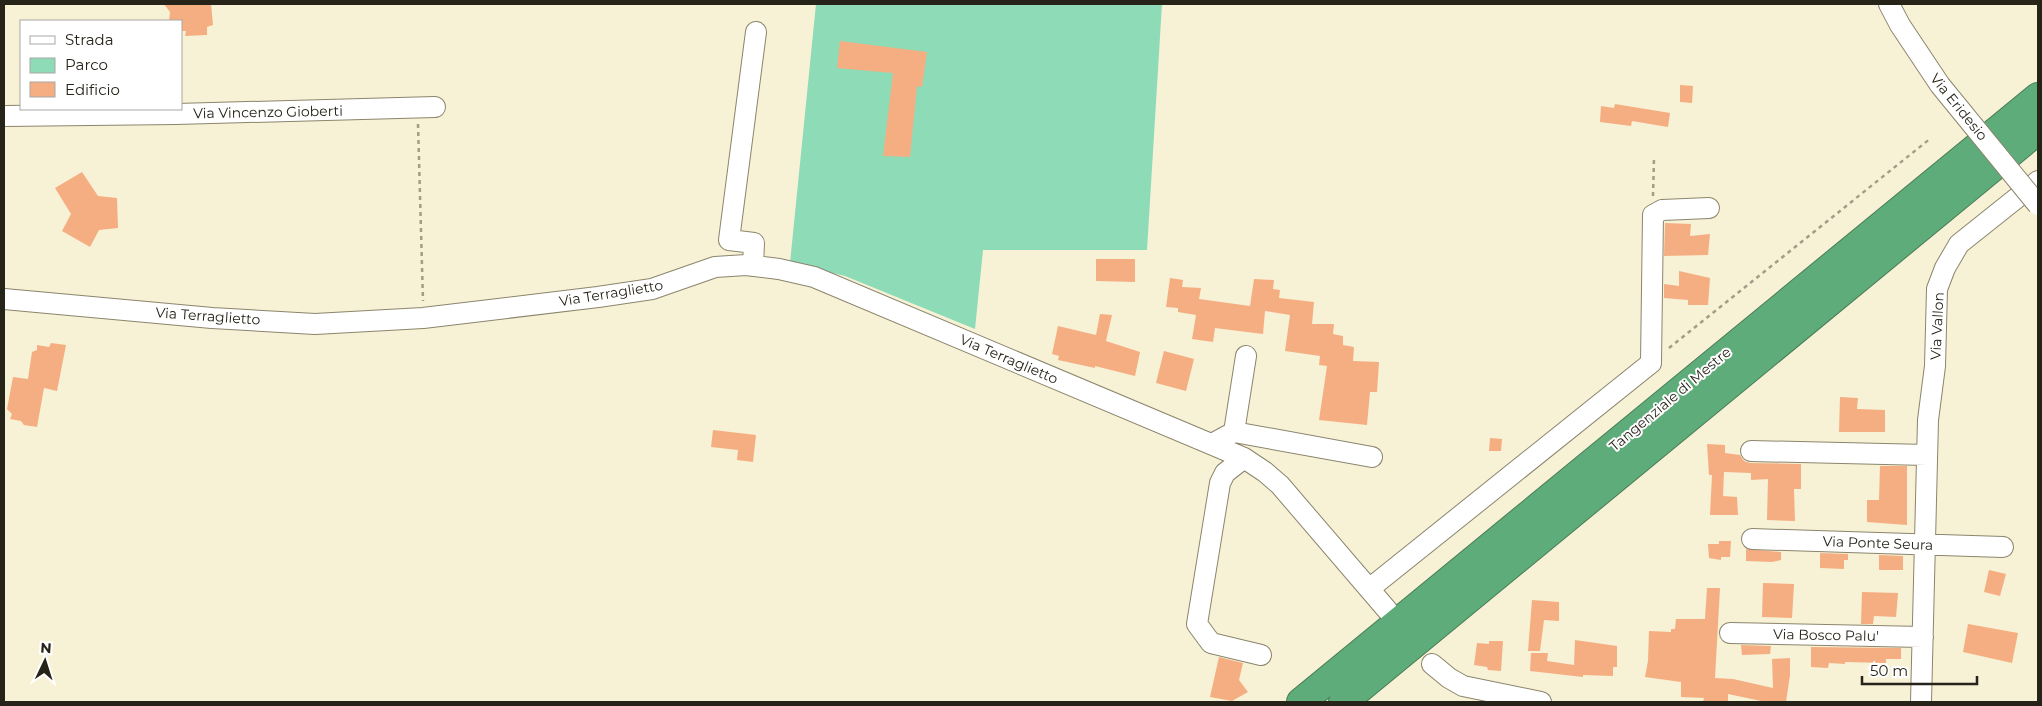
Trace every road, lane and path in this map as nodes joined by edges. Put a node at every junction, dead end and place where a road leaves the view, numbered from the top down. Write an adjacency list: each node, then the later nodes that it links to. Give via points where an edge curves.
1 (1889, 4): 11 (street, Via Eridesio, bridge, via 1940,85)
2 (756, 32): 14 (street, via 729,240 754,243)
3 (2038, 97): 34 (highway, Tangenziale di Mestre)
4 (426, 107): 5 (street, Via Vincenzo Gioberti); 16 (path)
5 (42, 113): 6 (street, Via Vincenzo Gioberti)
6 (4, 116)
7 (2038, 130): 35 (highway, Tangenziale di Mestre)
8 (1931, 138): 18 (path)
9 (1654, 158): 13 (path)
10 (2038, 181): 22 (street, Via Vallon, via 1959,244 1945,268 1937,289)
11 (2038, 205)
12 (1709, 208): 13 (street, via 1662,210)
13 (1653, 215): 18 (street)
14 (753, 266): 16 (street, Via Terraglietto, via 715,267 652,289 616,295); 20 (street, Via Terraglietto, via 814,277)
15 (4, 299): 16 (street, Via Terraglietto, via 315,324)
16 (423, 318)
17 (1246, 356): 19 (street)
18 (1650, 363): 28 (street)
19 (1234, 432): 20 (street); 23 (street)
20 (1212, 444): 24 (street, Via Terraglietto)
21 (1752, 451): 22 (street)
22 (1928, 454): 26 (street, Via Vallon)
23 (1372, 457)
24 (1244, 458): 28 (street, Via Terraglietto, via 1280,486); 32 (street, via 1225,473 1220,483 1197,624 1211,643)
25 (1752, 539): 26 (street, Via Ponte Seura)
26 (1925, 544): 27 (street, Via Ponte Seura); 31 (street, Via Vallon)
27 (2003, 547)
28 (1369, 589): 29 (street, Via Terraglietto)
29 (1388, 611)
30 (1730, 633): 31 (street, Via Bosco Palu')
31 (1923, 638): 37 (street, Via Vallon)
32 (1261, 655)
33 (1432, 664): 36 (street, via 1463,686)
34 (1302, 702)
35 (1343, 702)
36 (1541, 702)
37 (1922, 702)

